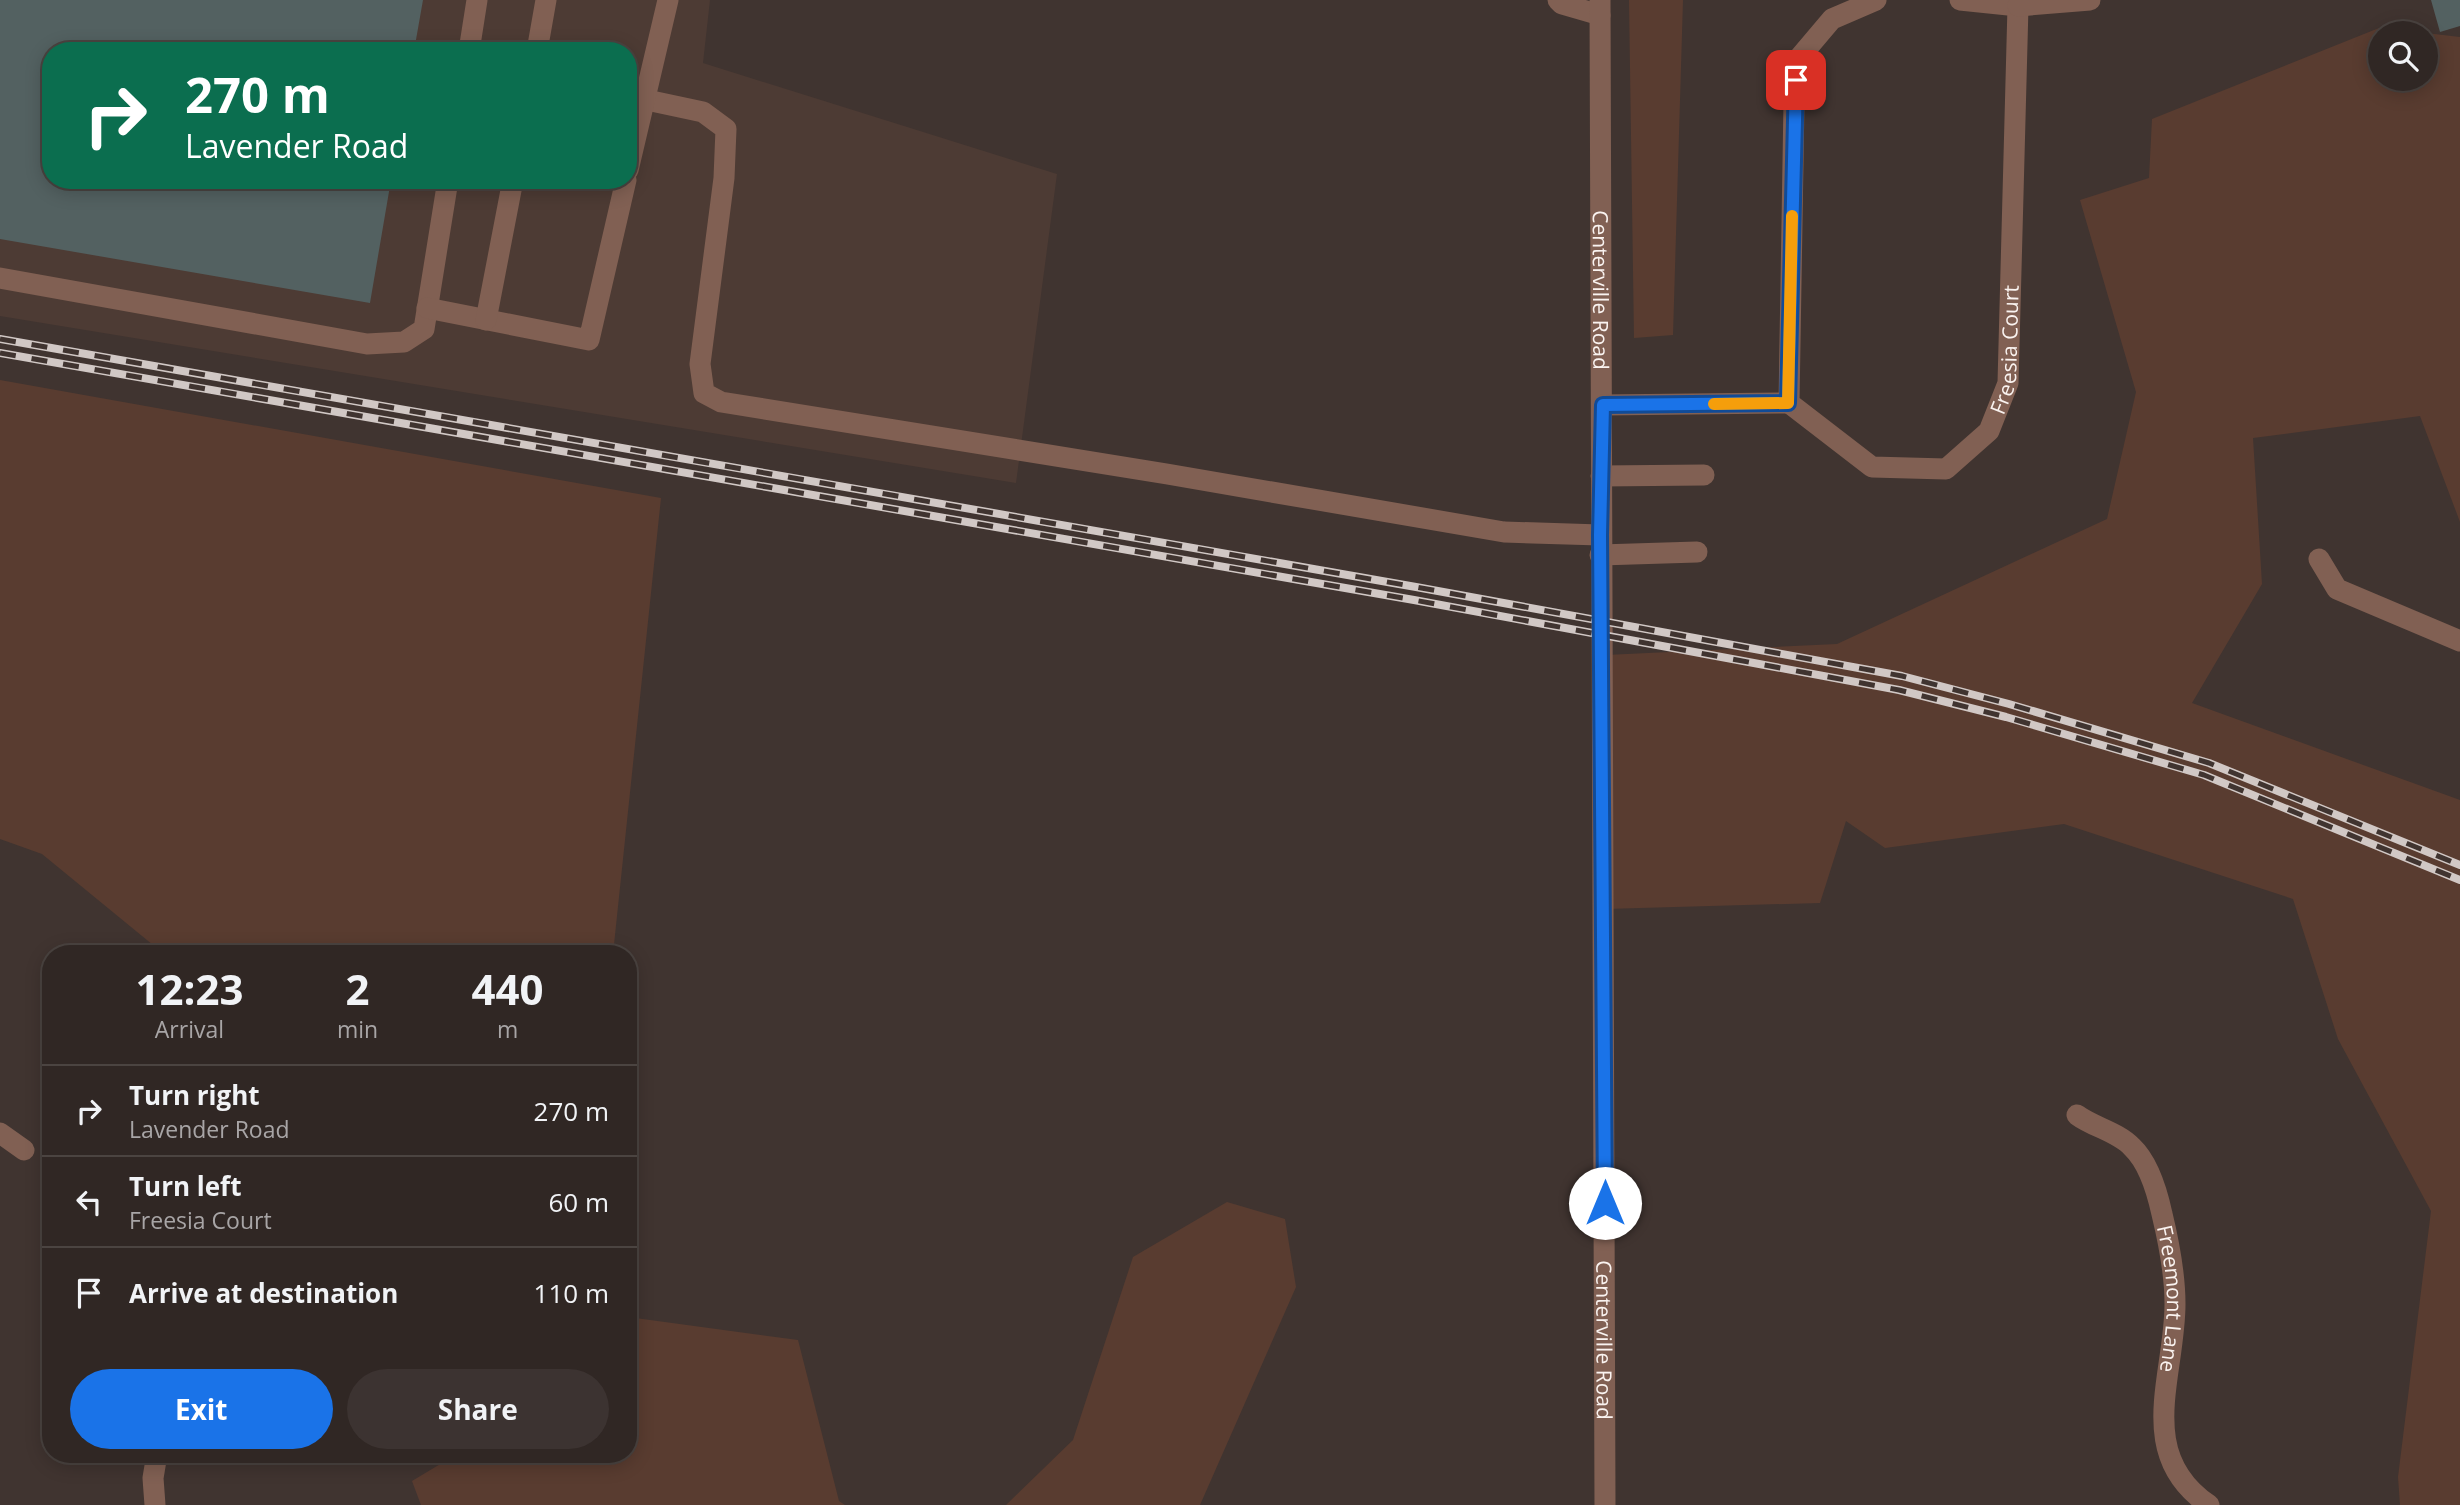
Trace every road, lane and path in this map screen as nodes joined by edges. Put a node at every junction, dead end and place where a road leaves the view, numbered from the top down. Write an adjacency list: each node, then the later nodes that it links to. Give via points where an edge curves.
1 (477, 0): 10 (street)
2 (546, 0): 11 (street)
3 (668, 0): 12 (street)
4 (1558, 0): 9 (street)
5 (1876, 0): 20 (street, via 1832,19 1798,58)
6 (1960, 0): 8 (street)
7 (2090, 0): 8 (street)
8 (2018, 6): 20 (street, Freesia Court, via 2008,383 1989,431 1946,469 1872,467)
9 (1600, 8): 21 (street, Centerville Road)
10 (470, 42)
11 (539, 42)
12 (637, 95)
13 (637, 98): 24 (street, via 703,112 726,130 724,178 699,364 704,393 721,402)
14 (447, 189): 18 (street)
15 (511, 189): 19 (street)
16 (624, 189): 19 (street, via 589,340)
17 (0, 278): 18 (street, via 367,344 404,342 424,329)
18 (427, 308): 19 (street)
19 (486, 320)
20 (1788, 403): 21 (street)
21 (1603, 405): 23 (street, Centerville Road)
22 (1704, 475): 23 (street)
23 (1601, 476): 24 (street, Centerville Road)
24 (1600, 545): 25 (street); 33 (street, Centerville Road)
25 (1697, 552)
26 (2319, 559): 27 (street, via 2337,589)
27 (2460, 641)
28 (2077, 1115): 34 (street, Freemont Lane, via 2131,1145 2147,1167 2160,1202 2171,1250 2175,1303 2162,1407 2164,1437 2179,1475)
29 (0, 1133): 30 (street)
30 (24, 1150)
31 (156, 1463): 32 (street)
32 (155, 1505)
33 (1605, 1505)
34 (2209, 1505)

